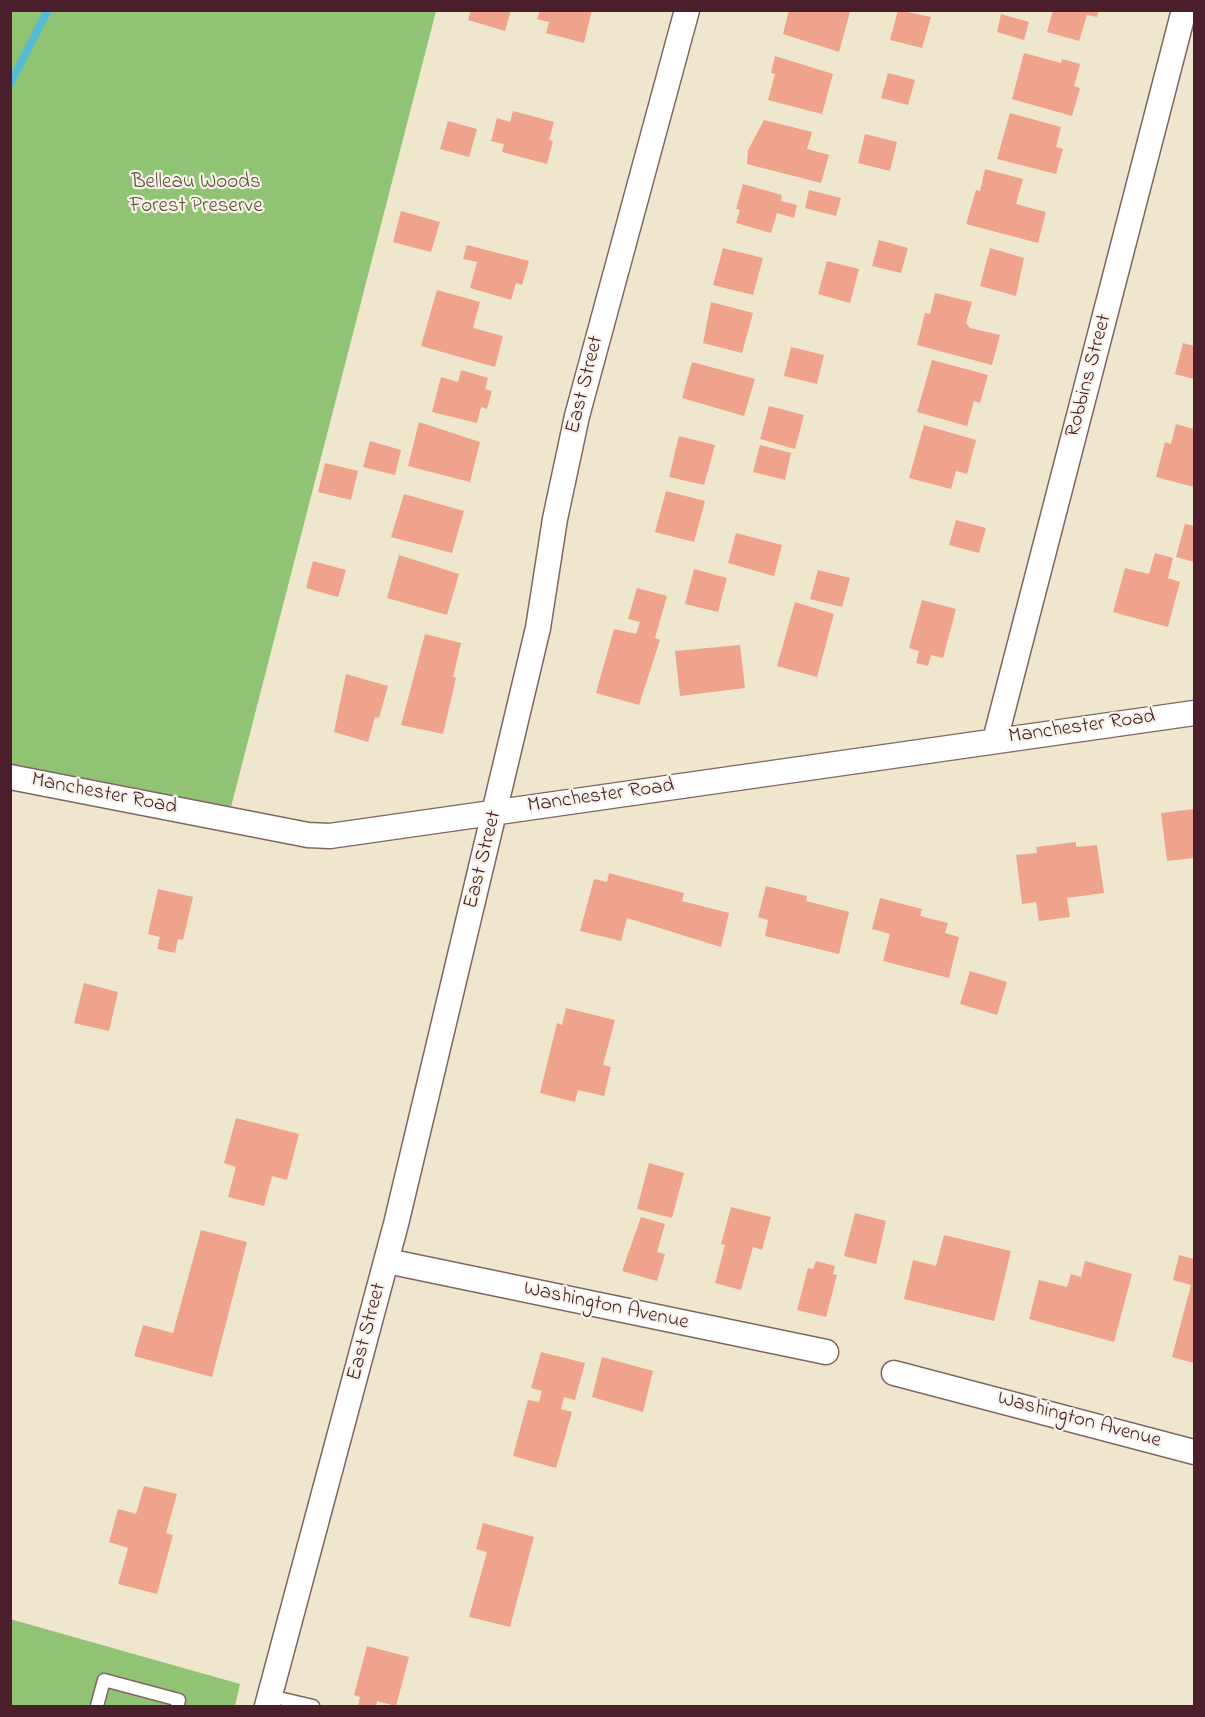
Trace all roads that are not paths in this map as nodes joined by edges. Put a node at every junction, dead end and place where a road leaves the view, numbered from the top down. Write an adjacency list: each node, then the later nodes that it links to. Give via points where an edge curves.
1 (687, 10): 6 (street, East Street, via 577,416 555,519 538,628)
2 (1185, 10): 4 (street, Robbins Street)
3 (1194, 713): 4 (street, Manchester Road)
4 (995, 741): 6 (street, Manchester Road)
5 (10, 777): 6 (street, Manchester Road, via 308,836)
6 (496, 812): 7 (street, East Street)
7 (387, 1261): 8 (street, Washington Avenue); 11 (street, East Street)
8 (825, 1352)
9 (894, 1373): 10 (street, Washington Avenue)
10 (1194, 1452)
11 (268, 1701): 14 (lane)
12 (97, 1707): 13 (lane, via 104,1680 179,1700)
13 (177, 1707)
14 (313, 1707)

